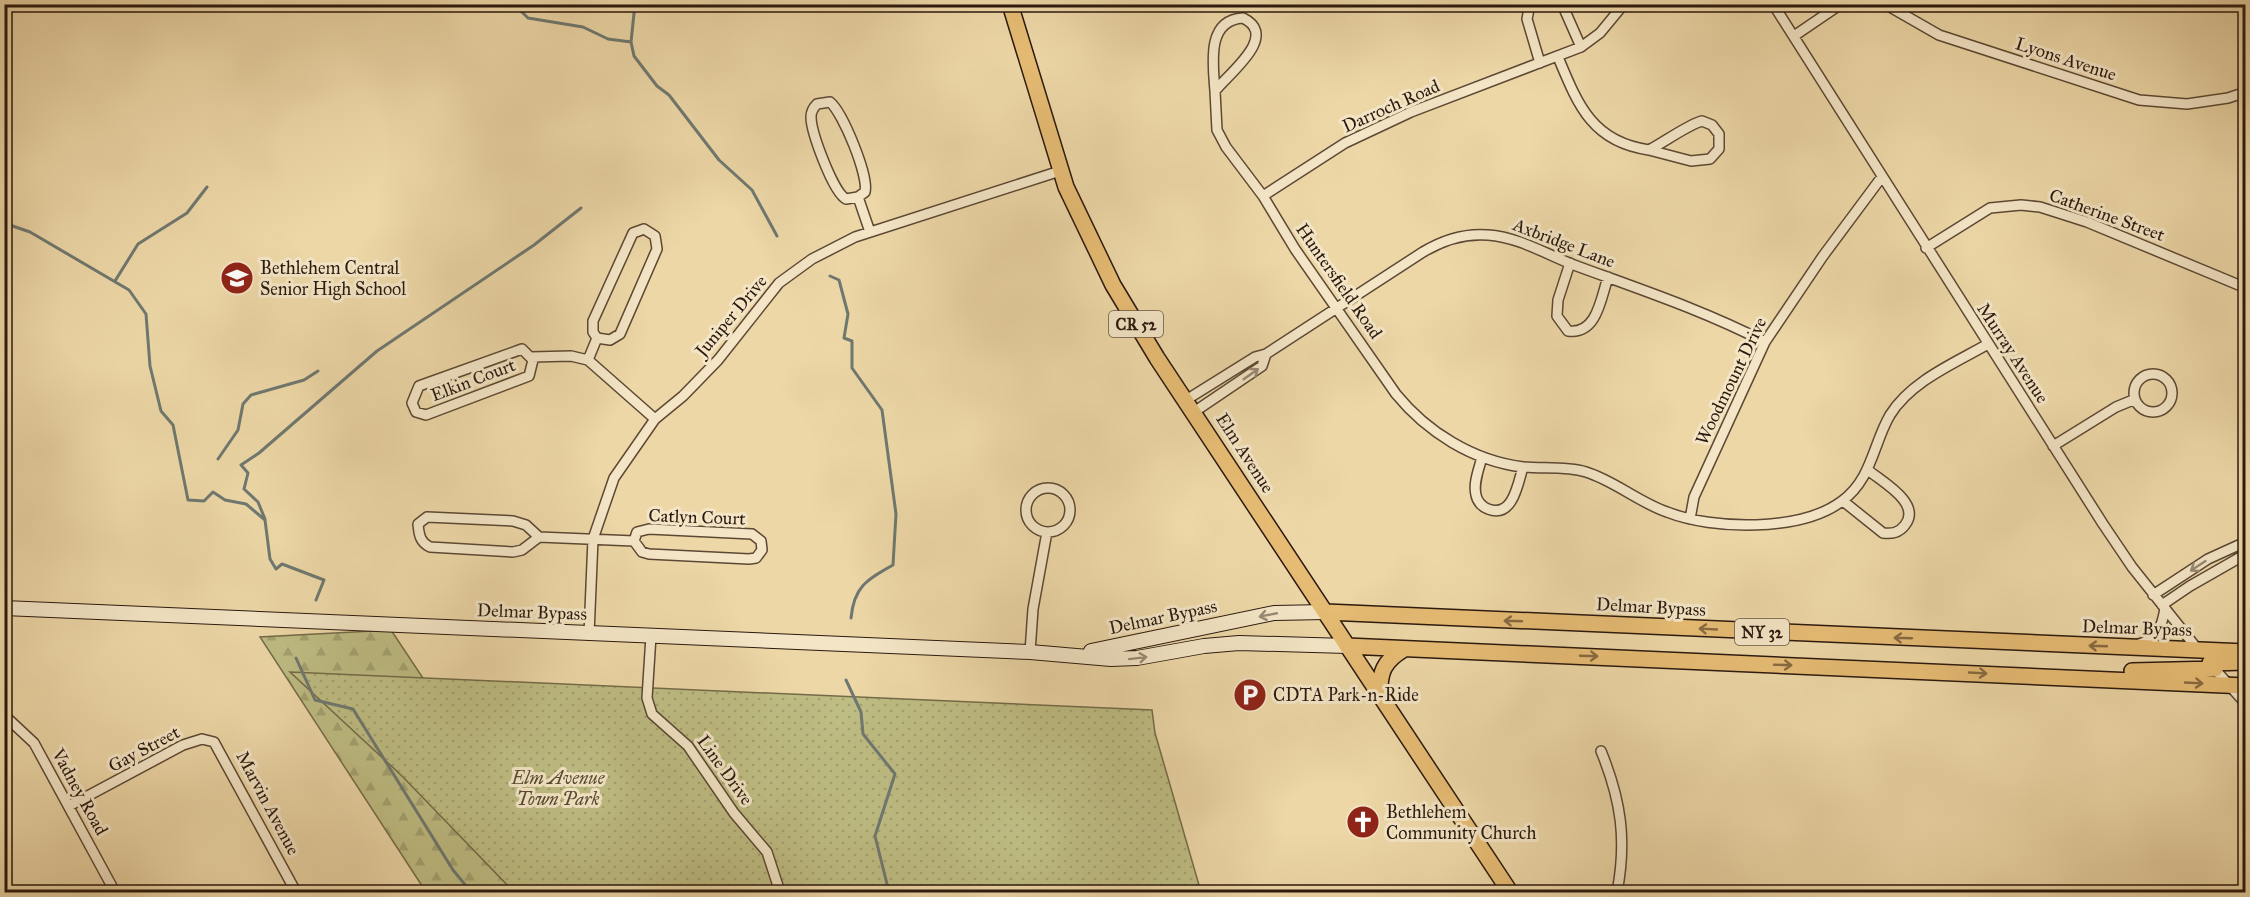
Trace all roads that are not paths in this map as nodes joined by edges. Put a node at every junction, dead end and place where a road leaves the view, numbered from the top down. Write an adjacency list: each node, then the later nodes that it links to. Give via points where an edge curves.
1 (1010, 4): 15 (main road, Elm Avenue / CR 52)
2 (1530, 4): 11 (street, via 1527,19)
3 (1562, 4): 9 (street)
4 (1624, 4): 9 (street, Darroch Road, via 1600,33)
5 (1773, 4): 8 (street, Murray Avenue)
6 (1840, 4): 8 (street)
7 (1885, 4): 13 (street, Lyons Avenue, via 1939,35 2139,100 2187,104)
8 (1794, 36): 16 (street, Murray Avenue)
9 (1581, 47): 10 (street, Darroch Road)
10 (1558, 57): 11 (street, Darroch Road); 14 (street, via 1571,89 1592,123 1617,142)
11 (1540, 63): 17 (street, Darroch Road, via 1411,112 1345,143)
12 (1215, 91): 12 (street, Huntersfield Road, via 1255,47 1256,32 1243,18 1229,20 1217,32 1213,58); 17 (street, Huntersfield Road, via 1217,130)
13 (2246, 92)
14 (1649, 150): 14 (street, via 1704,161 1714,156 1721,142 1717,130 1702,121 1692,123)
15 (1060, 171): 19 (street, Juniper Drive); 34 (main road, Elm Avenue / CR 52, via 1113,285)
16 (1881, 178): 20 (street, Murray Avenue); 26 (street, Woodmount Drive, via 1822,256)
17 (1263, 196): 24 (street, Huntersfield Road)
18 (858, 197): 18 (street, via 846,199 834,184 812,127 811,114 817,104 830,102 842,118 866,180 865,192); 19 (street)
19 (870, 232): 35 (street, Juniper Drive, via 812,259 779,283 718,360)
20 (1926, 248): 23 (street, Catherine Street, via 1990,208 2040,207); 27 (street, Murray Avenue)
21 (1570, 263): 22 (street, Axbridge Lane); 22 (street, via 1557,316 1568,331 1582,331 1589,326); 24 (street, Axbridge Lane, via 1499,236 1460,237 1440,242)
22 (1608, 277): 26 (street, Axbridge Lane, via 1727,322)
23 (2246, 288)
24 (1338, 308): 28 (street, Axbridge Lane); 37 (street, Huntersfield Road, via 1408,409 1436,432)
25 (597, 338): 25 (street, via 610,340 620,334 640,290 657,249 655,236 644,230 633,233 593,321); 30 (street)
26 (1765, 342): 41 (street, Woodmount Drive, via 1694,497)
27 (1988, 344): 36 (street, Murray Avenue); 39 (street, Huntersfield Road, via 1940,371 1905,397 1885,425)
28 (1266, 354): 31 (street, Axbridge Lane); 32 (street, Axbridge Lane, one-way to 28, via 1262,366)
29 (531, 357): 29 (street, Elkin Court, via 522,349 516,350 419,386 412,403 416,412 426,415 525,379 532,372); 30 (street, Elkin Court, via 571,356)
30 (588, 360): 35 (street)
31 (1227, 375): 32 (street); 34 (street, Axbridge Lane)
32 (1233, 386): 34 (street, Axbridge Lane)
33 (2133, 400): 33 (street, via 2143,410 2161,411 2171,401 2170,382 2159,374 2145,374 2138,380); 36 (street)
34 (1190, 406): 51 (main road, Elm Avenue / CR 52)
35 (655, 419): 44 (street, Juniper Drive, via 615,478)
36 (2053, 446): 48 (street, Murray Avenue)
37 (1482, 457): 38 (street, Huntersfield Road); 38 (street, via 1476,494 1489,510 1509,504)
38 (1522, 467): 41 (street, Huntersfield Road, via 1584,472 1665,512)
39 (1868, 470): 40 (street, Huntersfield Road); 40 (street, via 1907,504 1909,516 1903,527 1898,532 1883,533)
40 (1843, 501): 41 (street, Huntersfield Road, via 1817,514 1788,521 1739,524)
41 (1690, 519)
42 (1047, 532): 42 (street, via 1061,527 1069,516 1068,501 1051,489 1031,495 1026,508 1029,522); 60 (street, via 1033,609)
43 (540, 537): 43 (street, via 526,525 513,521 427,518 418,524 420,539 430,547 513,552); 44 (street, Catlyn Court)
44 (593, 539): 45 (street, Catlyn Court); 52 (street, Juniper Drive)
45 (634, 541): 45 (street, Catlyn Court, via 642,552 649,554 749,559 760,554 762,546 752,534 729,532 643,530 634,535)
46 (2246, 544): 48 (street, one-way to 48, via 2208,559)
47 (2246, 555): 49 (street, via 2199,580)
48 (2153, 595): 49 (street, Murray Avenue)
49 (2163, 607): 56 (street, via 2163,624 2156,635); 58 (street, Murray Avenue)
50 (4, 608): 52 (street, Delmar Bypass)
51 (1326, 612): 53 (street, Delmar Bypass, one-way to 53, via 1274,613); 55 (main road, Elm Avenue); 56 (main road, Delmar Bypass / NY 32, one-way to 51)
52 (589, 634): 54 (street, Delmar Bypass)
53 (1177, 634): 59 (street); 62 (street, Delmar Bypass, via 1101,651)
54 (651, 636): 60 (street, Delmar Bypass); 75 (street, Line Drive, via 647,698 652,714 688,746 766,852)
55 (1347, 646): 57 (main road, Delmar Bypass); 59 (street, Delmar Bypass, via 1239,643); 67 (main road, Elm Avenue)
56 (2131, 647): 58 (main road, Delmar Bypass / NY 32)
57 (1404, 649): 65 (main road, Delmar Bypass / NY 32, one-way to 65); 67 (main road, via 1389,659 1382,670)
58 (2198, 650): 61 (main road, Delmar Bypass / NY 32); 64 (street, Murray Avenue)
59 (1178, 651): 62 (street, Delmar Bypass, one-way to 59, via 1111,659)
60 (1030, 652): 62 (street, Delmar Bypass)
61 (2246, 652)
62 (1059, 654)
63 (2246, 662): 64 (main road)
64 (2212, 666): 65 (main road, via 2103,672); 66 (street, Murray Avenue)
65 (2091, 678): 66 (main road, Delmar Bypass / NY 32, one-way to 66)
66 (2238, 685): 68 (street, Murray Avenue)
67 (1380, 696): 76 (main road, Elm Avenue)
68 (2246, 704)
69 (4, 715): 72 (street, Vadney Road, via 34,743)
70 (202, 739): 72 (street, Gay Street, via 183,745); 74 (street, Marvin Avenue, via 219,747)
71 (1601, 751): 77 (street, via 1613,780 1623,836)
72 (69, 806): 73 (street, Vadney Road)
73 (115, 892)
74 (296, 892)
75 (780, 892)
76 (1510, 892)
77 (1617, 892)

